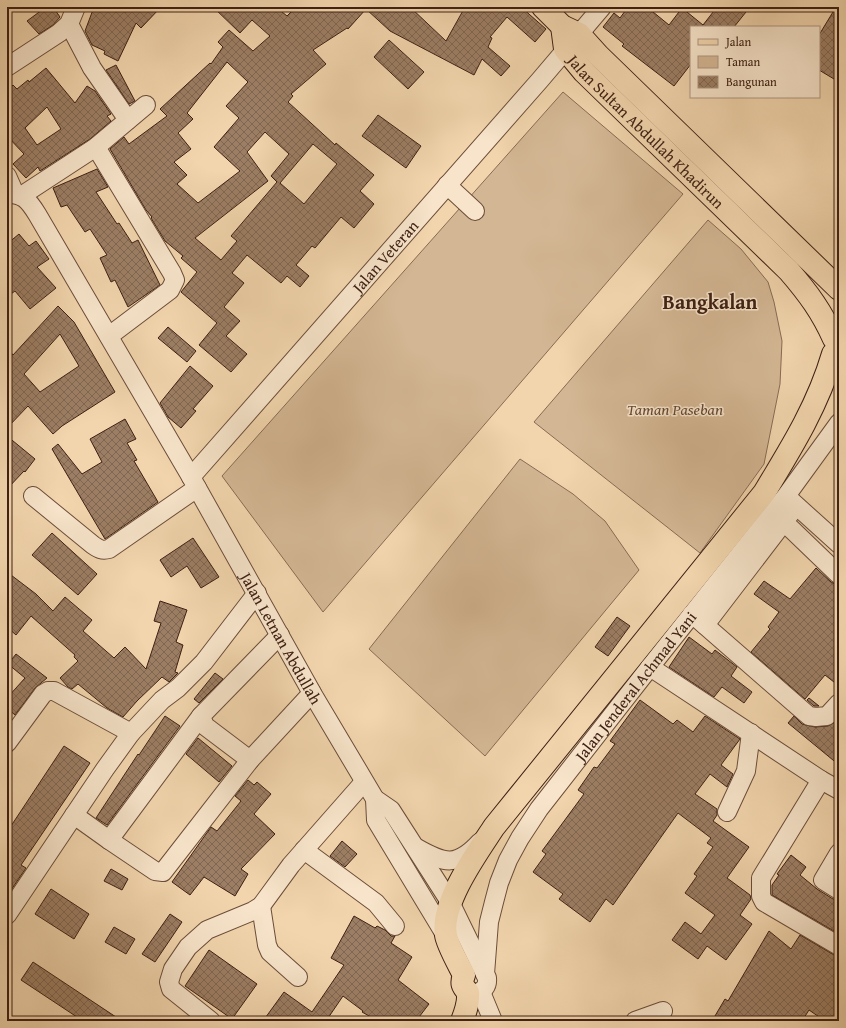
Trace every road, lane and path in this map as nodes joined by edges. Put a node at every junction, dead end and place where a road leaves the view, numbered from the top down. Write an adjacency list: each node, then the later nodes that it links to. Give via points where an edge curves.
1 (76, 7): 4 (street)
2 (543, 7): 5 (main road)
3 (602, 7): 5 (street, Jalan Veteran)
4 (69, 24): 6 (street); 8 (street, via 92,68)
5 (569, 37): 11 (street, Jalan Veteran); 12 (main road, Jalan Sultan Abdullah Khadirun, via 609,66); 14 (main road, Jalan Sultan Abdullah Khadirun, via 584,72)
6 (7, 67)
7 (146, 105): 8 (street)
8 (128, 120): 9 (street)
9 (96, 147): 13 (street); 17 (street, via 172,272 174,280 170,290)
10 (7, 176): 13 (street)
11 (447, 185): 15 (street); 20 (street, Jalan Veteran)
12 (733, 186): 14 (main road); 16 (main road, Jalan Sultan Abdullah Khadirun)
13 (14, 195): 17 (street, Jalan Letnan Abdullah, via 30,203 38,214)
14 (718, 202): 18 (main road, Jalan Sultan Abdullah Khadirun, via 807,291)
15 (475, 211)
16 (839, 289)
17 (109, 336): 20 (street, Jalan Letnan Abdullah)
18 (836, 347): 44 (main road, Jalan Jenderal Achmad Yani, via 818,396 764,493)
19 (839, 423): 22 (street, Jalan Jenderal Achmad Yani)
20 (194, 482): 21 (street, Jalan Veteran, via 109,549 104,550 98,549); 27 (street, Jalan Letnan Abdullah)
21 (33, 496)
22 (791, 501): 23 (street); 24 (street); 28 (street, Jalan Jenderal Achmad Yani)
23 (784, 522): 25 (street); 28 (street)
24 (836, 542): 25 (street)
25 (818, 555): 26 (street)
26 (838, 574)
27 (257, 594): 29 (street, Jalan Letnan Abdullah); 34 (street, via 204,662 162,700)
28 (699, 619): 30 (street, Jalan Jenderal Achmad Yani); 32 (street, via 809,716 827,716)
29 (280, 635): 31 (street, Jalan Letnan Abdullah); 33 (street)
30 (650, 667): 35 (street); 56 (street, Jalan Jenderal Achmad Yani, via 539,809 508,860 489,922)
31 (312, 693): 37 (street); 39 (street, Jalan Letnan Abdullah)
32 (839, 703)
33 (201, 716): 37 (street, via 205,726); 45 (street)
34 (131, 733): 36 (street, via 51,690 42,694); 43 (street)
35 (751, 733): 38 (street); 42 (street, via 746,771)
36 (7, 743)
37 (250, 760): 45 (street, via 162,872 156,871)
38 (821, 780): 40 (street); 55 (street, via 761,878 761,896 764,902)
39 (364, 782): 41 (street, Jalan Letnan Abdullah); 47 (street)
40 (839, 790)
41 (375, 799): 46 (street, Jalan Letnan Abdullah, via 391,810); 54 (street, via 376,820)
42 (727, 812)
43 (74, 815): 45 (street); 52 (street)
44 (494, 827): 46 (street, via 474,848 453,860 435,858); 50 (main road, Jalan Jenderal Achmad Yani)
45 (109, 840)
46 (416, 848): 50 (street, Jalan Letnan Abdullah)
47 (304, 850): 51 (street); 53 (street, via 376,903)
48 (839, 853): 49 (street, via 823,880)
49 (839, 890)
50 (450, 902): 54 (main road, Jalan Jenderal Achmad Yani); 56 (street, Jalan Letnan Abdullah)
51 (261, 906): 57 (street, via 270,952); 60 (street, via 207,930 188,947 174,969 169,982 171,989)
52 (7, 915)
53 (395, 926)
54 (446, 936): 58 (main road)
55 (839, 946)
56 (485, 974): 58 (street, via 476,968 469,970)
57 (298, 977)
58 (471, 986): 61 (main road, via 468,1006); 62 (street)
59 (663, 1011): 63 (street)
60 (211, 1021)
61 (462, 1021)
62 (493, 1021)
63 (635, 1021)

